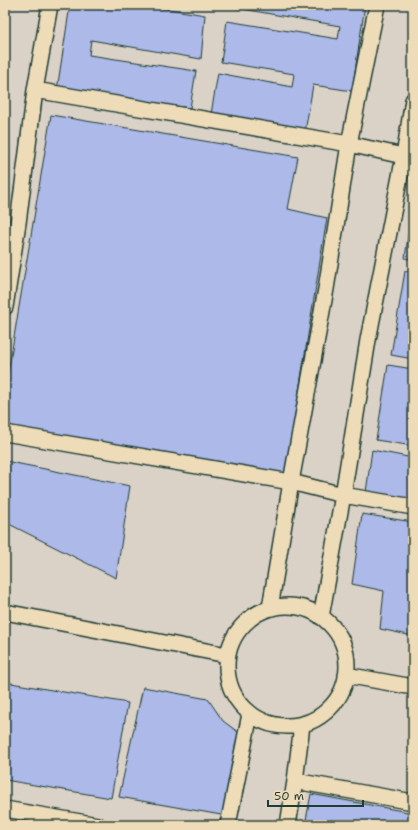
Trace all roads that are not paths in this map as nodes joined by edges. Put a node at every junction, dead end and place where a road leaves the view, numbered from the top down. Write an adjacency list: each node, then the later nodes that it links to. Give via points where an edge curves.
1 (50, 5): 3 (street)
2 (377, 5): 5 (street)
3 (35, 90): 5 (street); 7 (street)
4 (413, 100): 6 (street)
5 (349, 144): 6 (street); 9 (street)
6 (408, 157): 10 (street, via 368,340)
7 (5, 307)
8 (5, 433): 9 (street)
9 (291, 482): 10 (street); 12 (street)
10 (343, 495): 11 (street); 14 (street)
11 (413, 507)
12 (270, 608): 14 (street, via 291,606 312,611); 15 (street, via 259,612 242,625 235,634)
13 (5, 612): 15 (street)
14 (321, 617): 16 (street, via 337,632 342,642 347,664)
15 (227, 655): 18 (street, via 227,677 230,687)
16 (346, 675): 17 (street); 19 (street, via 340,695 328,711)
17 (413, 686)
18 (250, 714): 19 (street, via 275,725); 24 (street)
19 (302, 725): 20 (street)
20 (295, 781): 21 (street); 25 (street)
21 (413, 802)
22 (5, 809): 23 (street)
23 (98, 825)
24 (228, 825)
25 (288, 825)

